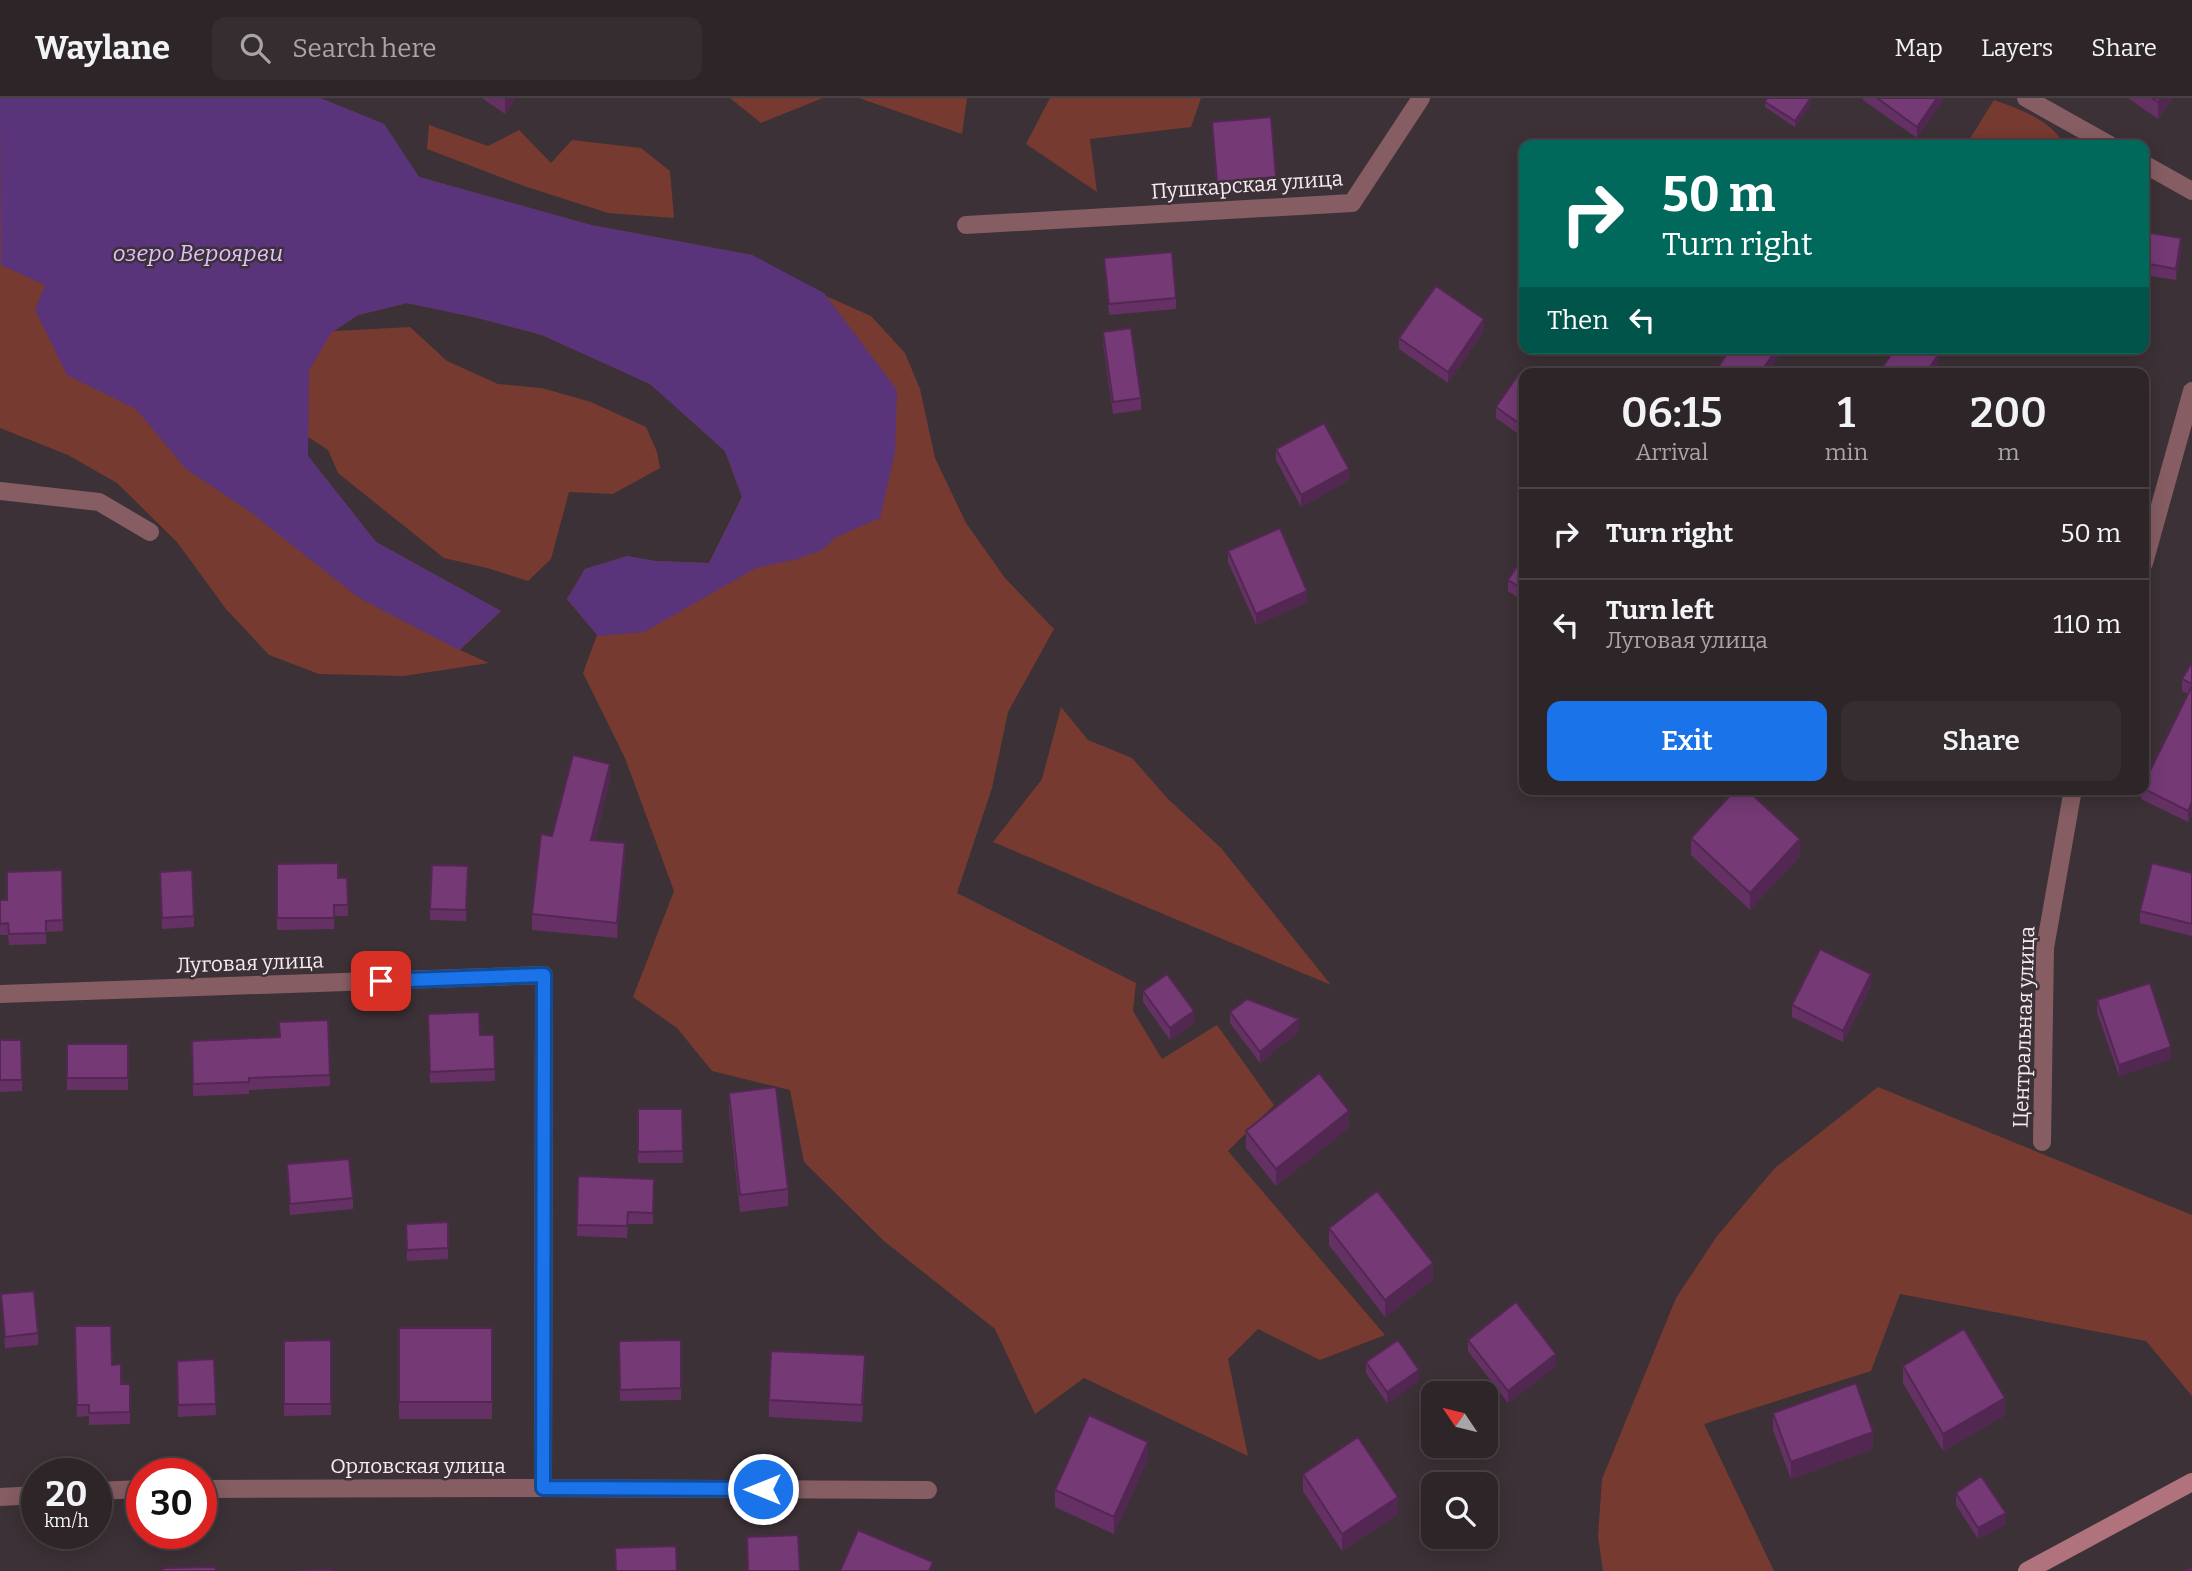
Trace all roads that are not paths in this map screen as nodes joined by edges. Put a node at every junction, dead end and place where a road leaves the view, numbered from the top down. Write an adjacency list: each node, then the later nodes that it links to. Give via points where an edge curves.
1 (1421, 98): 6 (street, Пушкарская улица, via 1352,204)
2 (2026, 98): 3 (street)
3 (2101, 140)
4 (2149, 167): 5 (street)
5 (2192, 191)
6 (966, 225)
7 (2192, 391): 10 (street)
8 (0, 491): 9 (street, via 99,502)
9 (150, 532)
10 (2149, 545)
11 (2072, 795): 13 (street, Центральная улица, via 2045,948)
12 (0, 994): 15 (street, Луговая улица, via 544,975)
13 (2042, 1142)
14 (2192, 1482): 20 (street)
15 (543, 1488): 16 (street, Орловская улица); 17 (street, Орловская улица)
16 (217, 1489)
17 (928, 1490)
18 (21, 1496): 19 (street)
19 (0, 1497)
20 (2027, 1571)

